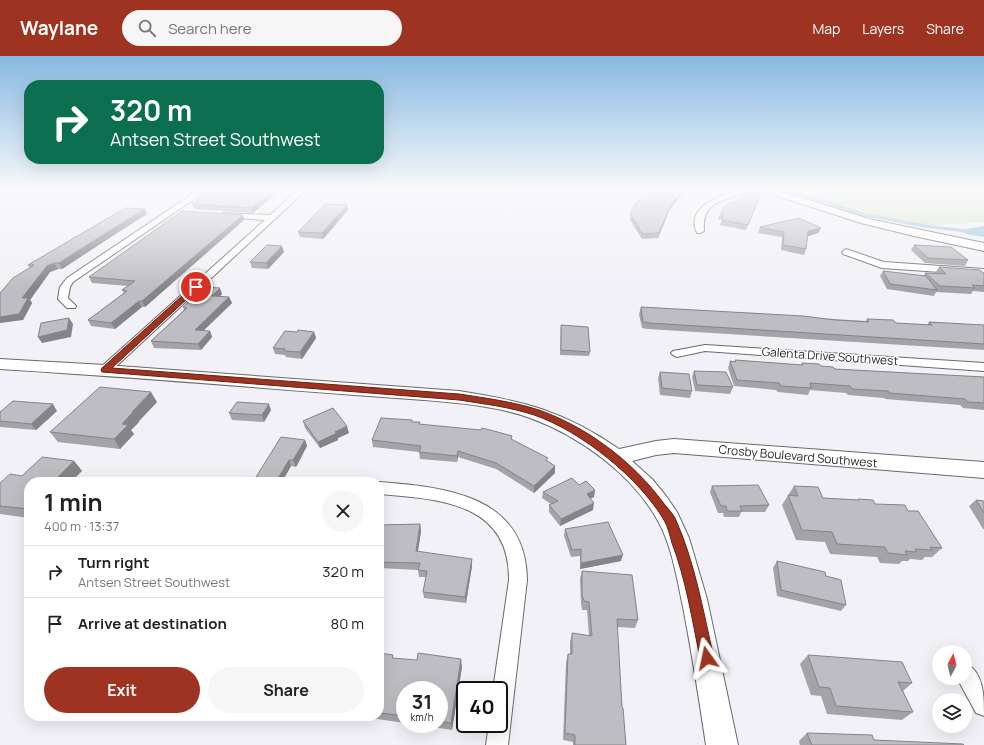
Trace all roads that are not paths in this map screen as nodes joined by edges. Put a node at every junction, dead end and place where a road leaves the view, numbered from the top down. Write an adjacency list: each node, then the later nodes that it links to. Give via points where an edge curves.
1 (154, 223): 9 (street, via 70,280 65,287 63,299)
2 (266, 223): 13 (street)
3 (698, 223): 5 (street)
4 (874, 223): 6 (street)
5 (700, 231)
6 (984, 247)
7 (846, 252): 8 (street, via 882,265)
8 (984, 272)
9 (71, 306)
10 (677, 353): 12 (street, Galenta Drive Southwest, via 705,348)
11 (0, 364): 13 (street)
12 (984, 367)
13 (105, 370): 14 (street, via 344,387 491,402 537,413 563,424)
14 (614, 458): 15 (street, Crosby Boulevard Southwest, via 674,446); 20 (street, via 633,474 669,519 688,568)
15 (984, 470)
16 (384, 488): 19 (street, via 439,494 470,503 480,508 502,528 514,547 518,580)
17 (972, 685): 18 (street)
18 (984, 705)
19 (497, 745)
20 (722, 745)

